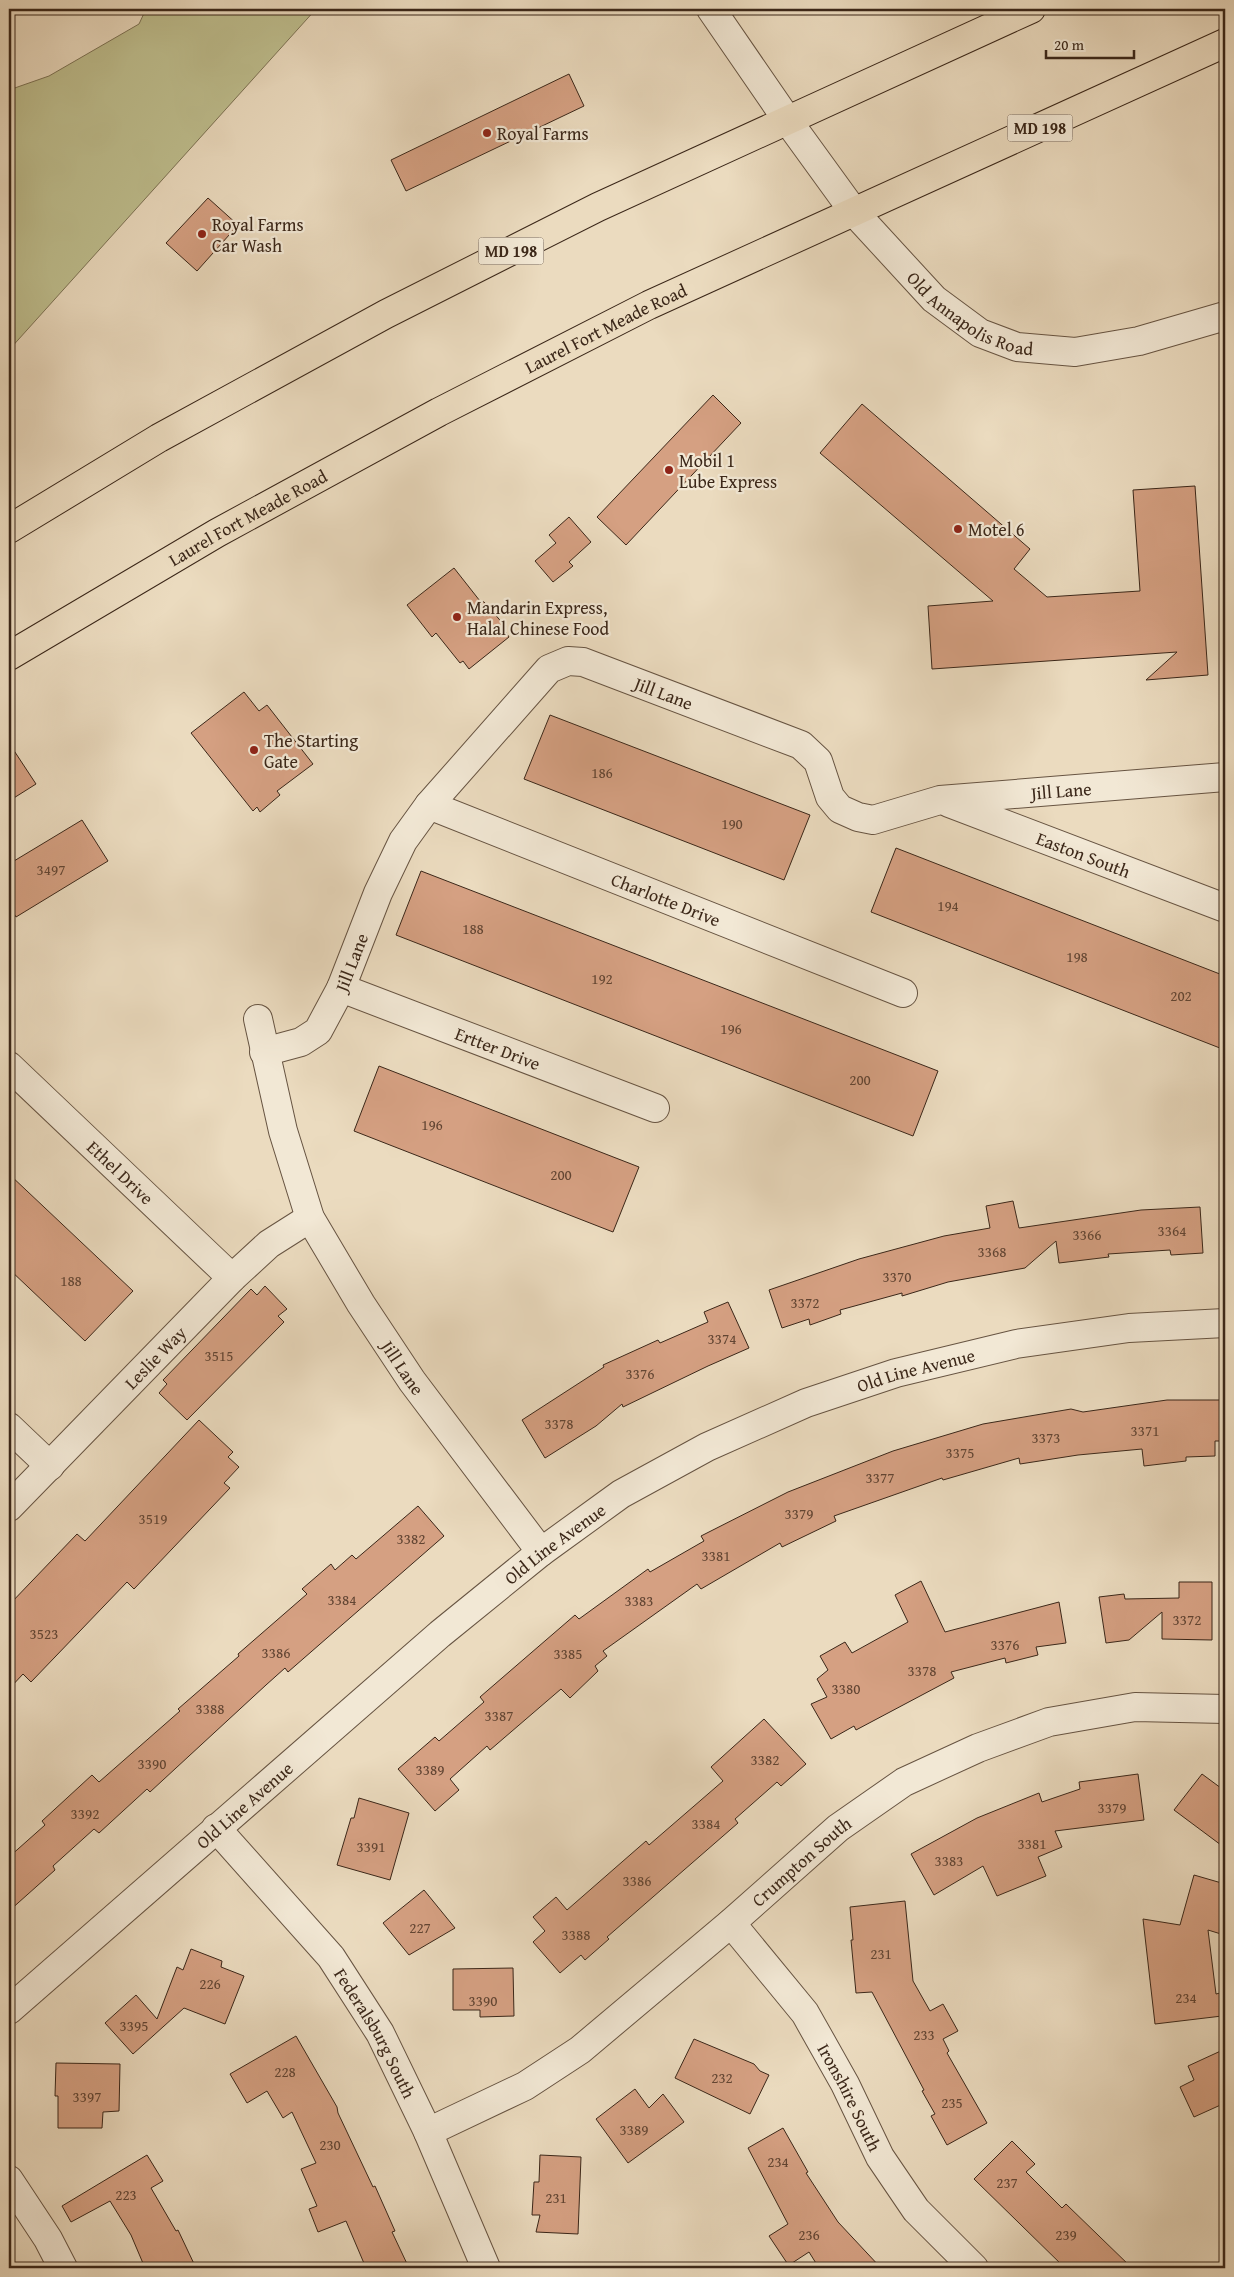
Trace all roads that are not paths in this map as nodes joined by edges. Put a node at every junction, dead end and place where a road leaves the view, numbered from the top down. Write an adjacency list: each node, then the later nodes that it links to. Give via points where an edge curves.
1 (711, 9): 4 (street, Old Annapolis Road)
2 (1031, 9): 4 (main road, MD 198)
3 (1225, 43): 5 (main road, Laurel Fort Meade Road / MD 198)
4 (788, 121): 5 (street, Old Annapolis Road); 7 (main road, MD 198, via 598,207 386,314 159,438)
5 (854, 212): 6 (street, Old Annapolis Road, via 934,300 980,332 1017,347 1075,352 1139,341); 8 (main road, Laurel Fort Meade Road / MD 198, via 649,305 439,412 216,533)
6 (1225, 316)
7 (9, 528)
8 (9, 656)
9 (1225, 778): 10 (street, Jill Lane)
10 (940, 800): 11 (street, Jill Lane, via 873,820 858,817 840,809 830,797 818,762 801,745 583,662 568,661 549,669); 12 (street, Easton South)
11 (430, 805): 13 (street, Jill Lane, via 403,841); 14 (street, Charlotte Drive)
12 (1225, 908)
13 (341, 988): 16 (street, Jill Lane, via 318,1031 301,1042); 18 (street, Ertter Drive)
14 (903, 994)
15 (258, 1019): 16 (street, Jill Lane)
16 (264, 1052): 19 (street, Jill Lane, via 283,1131)
17 (9, 1066): 20 (street, Ethel Drive)
18 (655, 1108)
19 (310, 1218): 20 (street, Leslie Way, via 269,1244); 25 (street, Jill Lane, via 412,1381)
20 (232, 1278): 23 (street, Leslie Way)
21 (1225, 1323): 25 (street, Old Line Avenue, via 1129,1328 1016,1344 896,1373 806,1403 707,1447 621,1494)
22 (9, 1427): 23 (street)
23 (50, 1466): 24 (street, Leslie Way)
24 (9, 1507)
25 (541, 1552): 27 (street, Old Line Avenue, via 440,1634)
26 (1225, 1709): 28 (street, Crumpton South, via 1136,1707 1050,1722 978,1748 904,1782 838,1828)
27 (216, 1828): 29 (street, Old Line Avenue); 30 (street, Federalsburg South, via 331,1957 380,2033)
28 (731, 1923): 30 (street, Crumpton South, via 580,2050 525,2086); 34 (street, Ironshire South, via 805,2013 845,2084 880,2157 916,2210)
29 (9, 2010)
30 (428, 2132): 33 (street, Federalsburg South)
31 (9, 2180): 32 (street)
32 (63, 2268)
33 (486, 2268)
34 (974, 2268)

